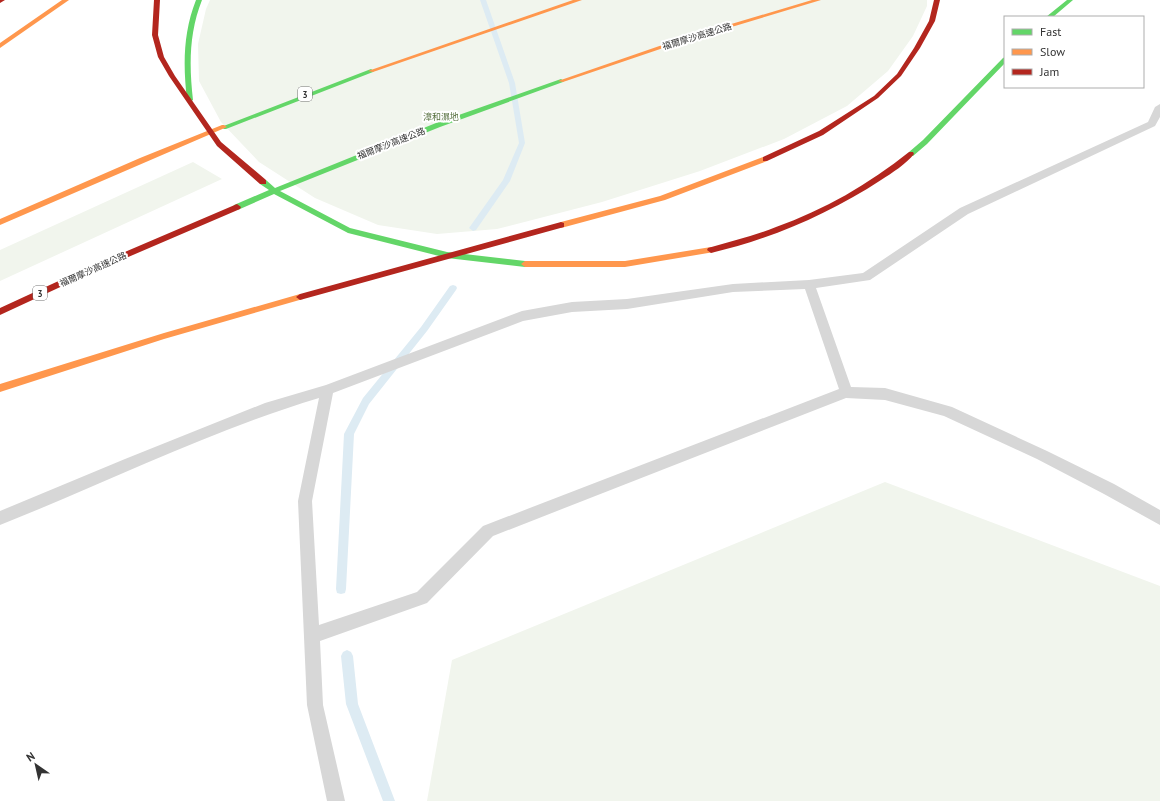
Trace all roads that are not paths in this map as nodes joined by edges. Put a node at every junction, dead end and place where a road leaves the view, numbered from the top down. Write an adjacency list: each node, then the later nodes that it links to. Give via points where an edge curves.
1 (66, 0): 9 (highway)
2 (156, 0): 11 (highway, via 155,35 161,57)
3 (199, 0): 11 (highway, via 192,15 187,57)
4 (579, 0): 13 (highway, 3, via 482,30 287,101)
5 (818, 0): 15 (highway, 福爾摩沙高速公路 / 3, via 673,43 518,95 353,157 81,274)
6 (937, 0): 16 (highway, via 932,21 917,48 899,75 876,97 821,133 757,162 662,198 319,291 164,336)
7 (1070, 0): 8 (highway)
8 (1050, 16)
9 (0, 46)
10 (1004, 60): 11 (highway, via 925,142 892,170 830,206 788,226 720,248 625,264 528,264 447,255 348,230 276,192 248,170 219,144)
11 (190, 105)
12 (1160, 107): 14 (lane, via 1152,124 964,211 866,277)
13 (0, 222)
14 (809, 284): 17 (lane, via 733,288 627,304 572,307 530,315); 18 (lane)
15 (0, 312)
16 (0, 388)
17 (326, 390): 19 (lane, via 270,407); 21 (lane, via 305,501)
18 (846, 392): 20 (lane, via 885,394 947,411 1109,488); 21 (lane, via 488,532 422,598)
19 (0, 518)
20 (1160, 518)
21 (318, 633): 22 (lane, via 315,705)
22 (336, 801)

